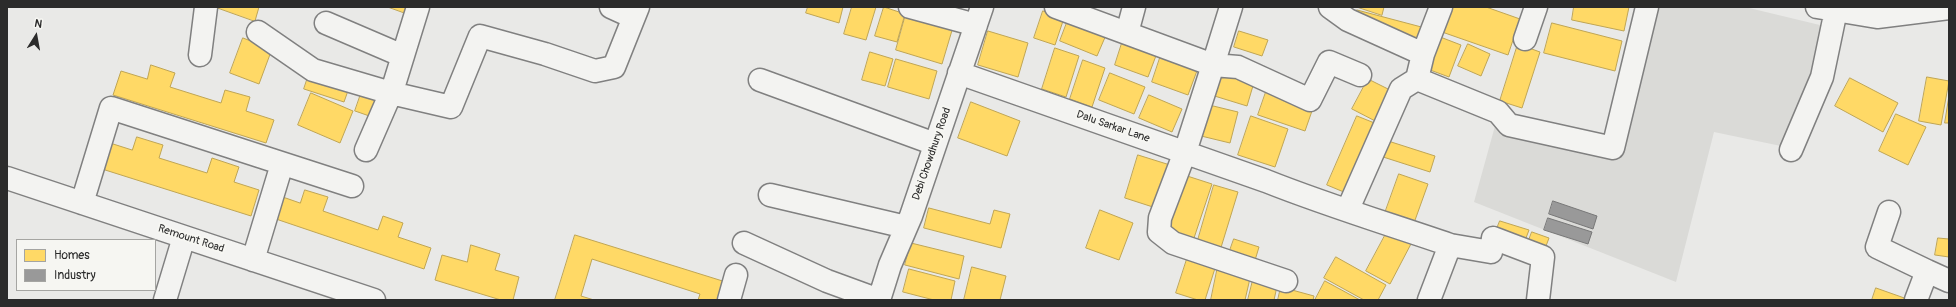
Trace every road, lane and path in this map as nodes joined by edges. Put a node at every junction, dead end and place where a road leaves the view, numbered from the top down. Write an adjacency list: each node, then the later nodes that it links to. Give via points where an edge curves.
1 (206, 7): 23 (street)
2 (418, 7): 24 (street)
3 (611, 7): 15 (street)
4 (910, 7): 17 (street)
5 (1134, 7): 20 (street)
6 (1231, 7): 25 (street)
7 (1330, 7): 16 (street)
8 (1441, 7): 22 (street)
9 (1536, 7): 21 (street)
10 (1647, 7): 28 (street, via 1613,148 1509,125 1498,112)
11 (1062, 8): 20 (street)
12 (1827, 8): 14 (street); 33 (street, via 1822,77)
13 (1949, 8): 14 (street, via 1878,17)
14 (1858, 10)
15 (635, 12): 30 (street, via 614,67 595,71 480,36 451,107)
16 (1351, 14): 22 (street)
17 (979, 16): 26 (street, Debi Chowdhury Road)
18 (326, 23): 24 (street)
19 (258, 32): 30 (street, via 313,70)
20 (1127, 33): 25 (street)
21 (1525, 39)
22 (1423, 54): 28 (street)
23 (200, 55)
24 (403, 56): 30 (street)
25 (1212, 64): 27 (street, via 1238,67 1310,100 1329,62); 34 (street)
26 (959, 74): 31 (street, Debi Chowdhury Road); 34 (street, Dalu Sarkar Lane)
27 (1360, 76)
28 (1417, 79): 40 (street, via 1401,89)
29 (760, 80): 31 (street)
30 (391, 93): 32 (street)
31 (935, 144): 42 (street, Debi Chowdhury Road)
32 (366, 150)
33 (1791, 150)
34 (1185, 152): 40 (street, Dalu Sarkar Lane); 49 (street, via 1160,218 1159,232 1173,243)
35 (282, 164): 37 (street); 39 (street, via 111,108); 46 (street)
36 (7, 178): 39 (street, Remount Road)
37 (352, 186)
38 (770, 195): 42 (street)
39 (82, 203): 43 (street, Remount Road)
40 (1348, 209): 45 (street, Dalu Sarkar Lane)
41 (1889, 212): 47 (street, via 1877,247)
42 (906, 227): 54 (street, Debi Chowdhury Road)
43 (184, 237): 46 (street, Remount Road); 51 (street)
44 (744, 243): 54 (street, via 826,281)
45 (1450, 246): 55 (street); 56 (street, Dalu Sarkar Lane, via 1491,252 1493,238 1544,257)
46 (253, 260): 52 (street, Remount Road)
47 (1928, 271): 50 (street); 57 (street)
48 (736, 275): 53 (street)
49 (1286, 281)
50 (1949, 281)
51 (165, 300)
52 (374, 300)
53 (729, 300)
54 (879, 300)
55 (1430, 300)
56 (1538, 300)
57 (1916, 300)

